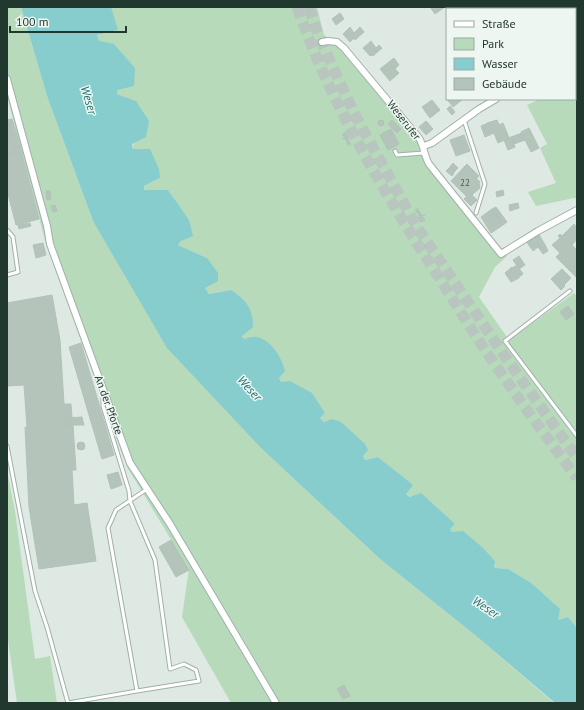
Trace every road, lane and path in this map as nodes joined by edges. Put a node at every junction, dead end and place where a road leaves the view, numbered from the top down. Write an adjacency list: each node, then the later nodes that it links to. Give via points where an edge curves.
1 (322, 42): 5 (street, Weserufer, via 337,42 344,48 419,138)
2 (7, 79): 14 (street, An der Pforte, via 50,244)
3 (494, 100): 4 (street)
4 (464, 120): 5 (street); 8 (lane, via 485,184)
5 (424, 149): 6 (lane, via 397,155); 7 (street, Weserufer, via 429,164 501,254)
6 (395, 151)
7 (577, 210)
8 (476, 213)
9 (7, 230): 10 (lane, via 13,237 18,272)
10 (7, 275)
11 (570, 292): 12 (lane)
12 (505, 341): 13 (lane); 15 (lane)
13 (500, 344)
14 (103, 390): 17 (street, An der Pforte, via 130,463); 18 (lane, via 103,406)
15 (577, 436)
16 (7, 446): 19 (lane, via 35,591 68,703)
17 (148, 489): 18 (lane); 20 (street, An der Pforte)
18 (130, 501): 19 (lane, via 116,510 108,528); 19 (lane, via 155,560 170,669 184,664 196,670 200,682)
19 (137, 691)
20 (276, 703)

